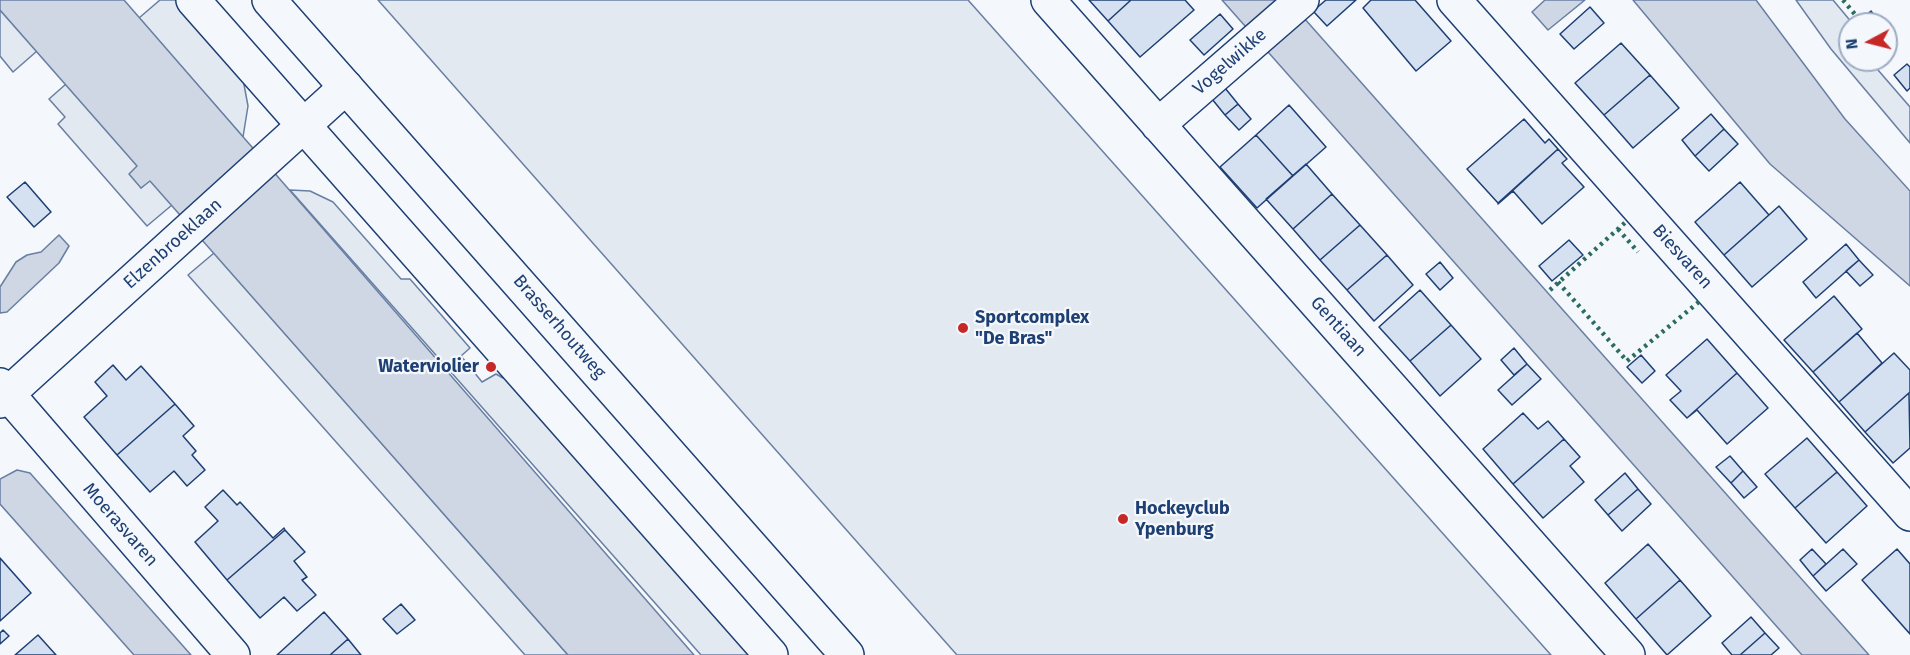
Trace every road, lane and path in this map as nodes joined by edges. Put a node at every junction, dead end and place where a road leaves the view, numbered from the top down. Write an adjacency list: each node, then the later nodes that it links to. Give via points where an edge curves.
1 (193, 0): 7 (street)
2 (269, 0): 6 (street, Brasserhoutweg)
3 (1048, 0): 8 (street, Gentiaan)
4 (1302, 0): 8 (street, Vogelwikke)
5 (1454, 0): 10 (street, Biesvaren)
6 (346, 87): 7 (street, Elzenbroeklaan); 13 (street, Brasserhoutweg)
7 (304, 124): 9 (street, Elzenbroeklaan); 12 (street)
8 (1158, 125): 14 (street, Gentiaan)
9 (3, 393): 11 (street, Moerasvaren)
10 (1910, 514)
11 (233, 655)
12 (771, 655)
13 (847, 655)
14 (1628, 655)

